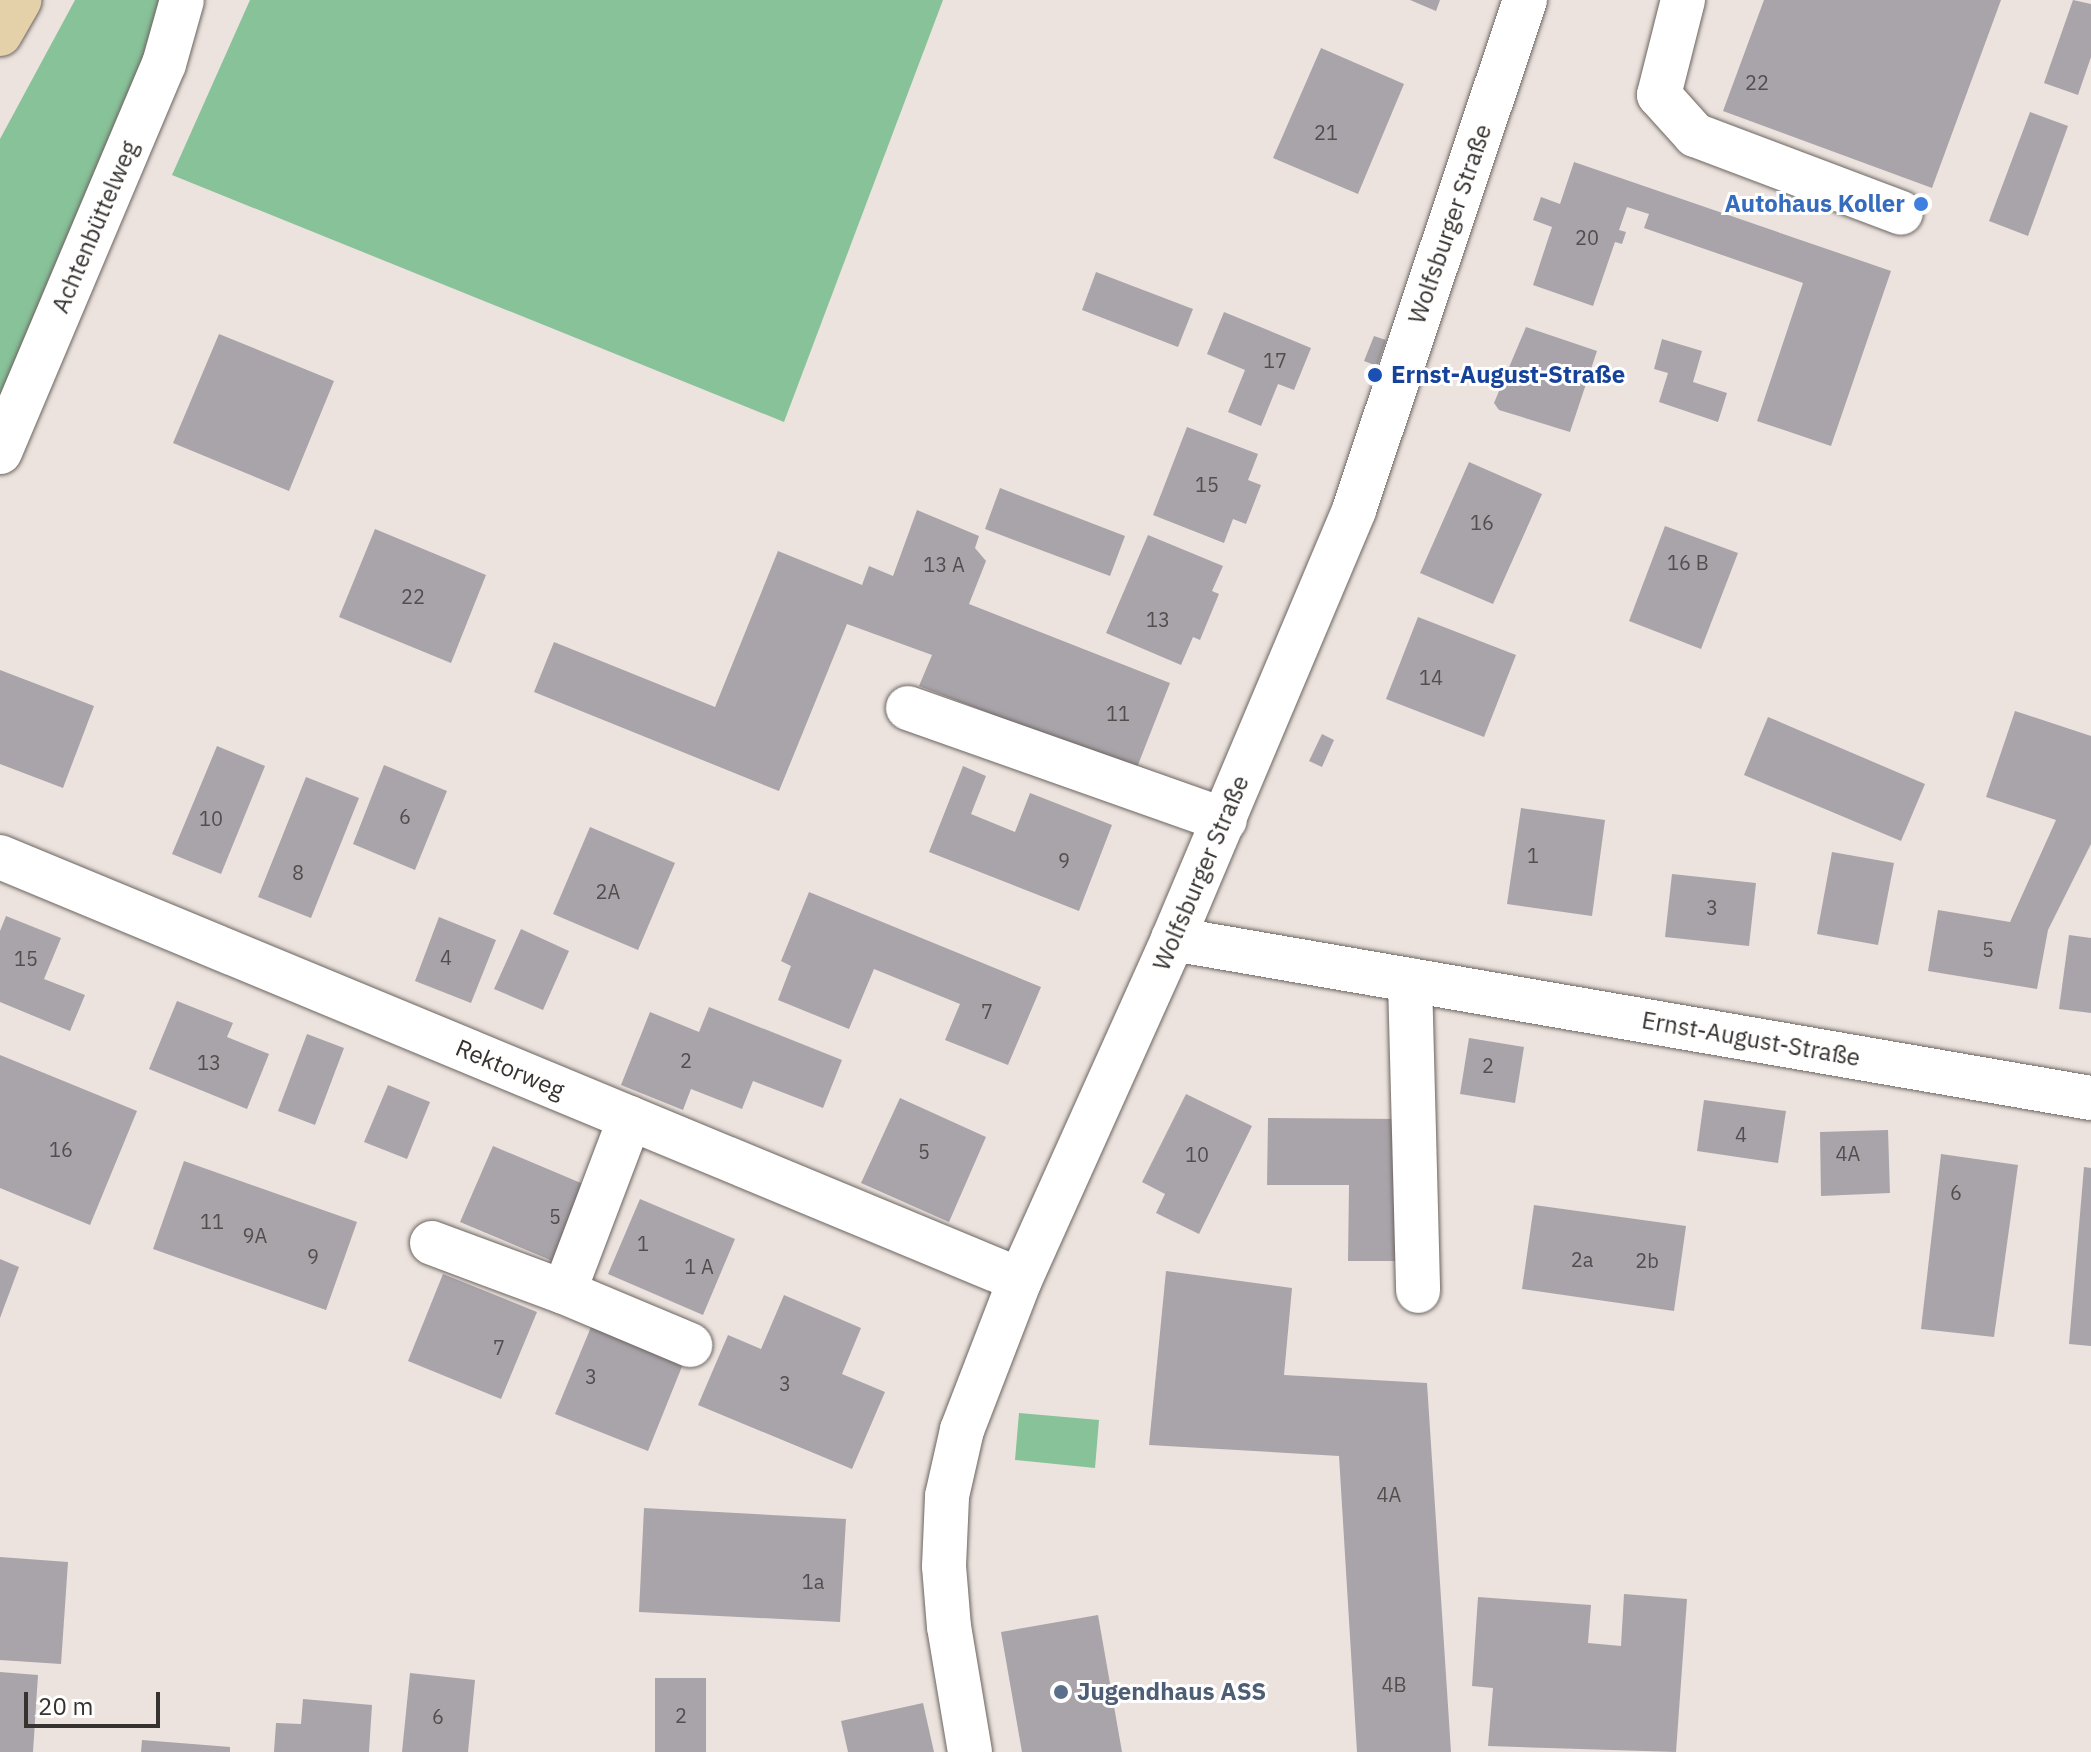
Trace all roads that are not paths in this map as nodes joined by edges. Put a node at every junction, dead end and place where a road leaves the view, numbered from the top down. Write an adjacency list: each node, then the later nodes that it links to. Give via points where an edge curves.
1 (20, 0): 5 (main road)
2 (182, 0): 7 (street, Achtenbüttelweg, via 164,64)
3 (1525, 0): 9 (street, Wolfsburger Straße, via 1354,510)
4 (1683, 0): 6 (street, via 1659,95 1695,135)
5 (0, 34)
6 (1901, 213)
7 (0, 452)
8 (908, 708): 9 (street)
9 (1225, 820): 11 (street, Wolfsburger Straße)
10 (0, 857): 14 (street, Rektorweg)
11 (1173, 939): 12 (street, Ernst-August-Straße); 16 (street, Wolfsburger Straße)
12 (1410, 980): 13 (street, Ernst-August-Straße); 17 (street)
13 (2091, 1098)
14 (630, 1118): 16 (street, Rektorweg); 18 (street)
15 (432, 1243): 18 (street)
16 (1020, 1280): 20 (street, Wolfsburger Straße, via 962,1430 947,1496 949,1627)
17 (1418, 1291)
18 (564, 1292): 19 (street)
19 (690, 1345)
20 (970, 1752)

